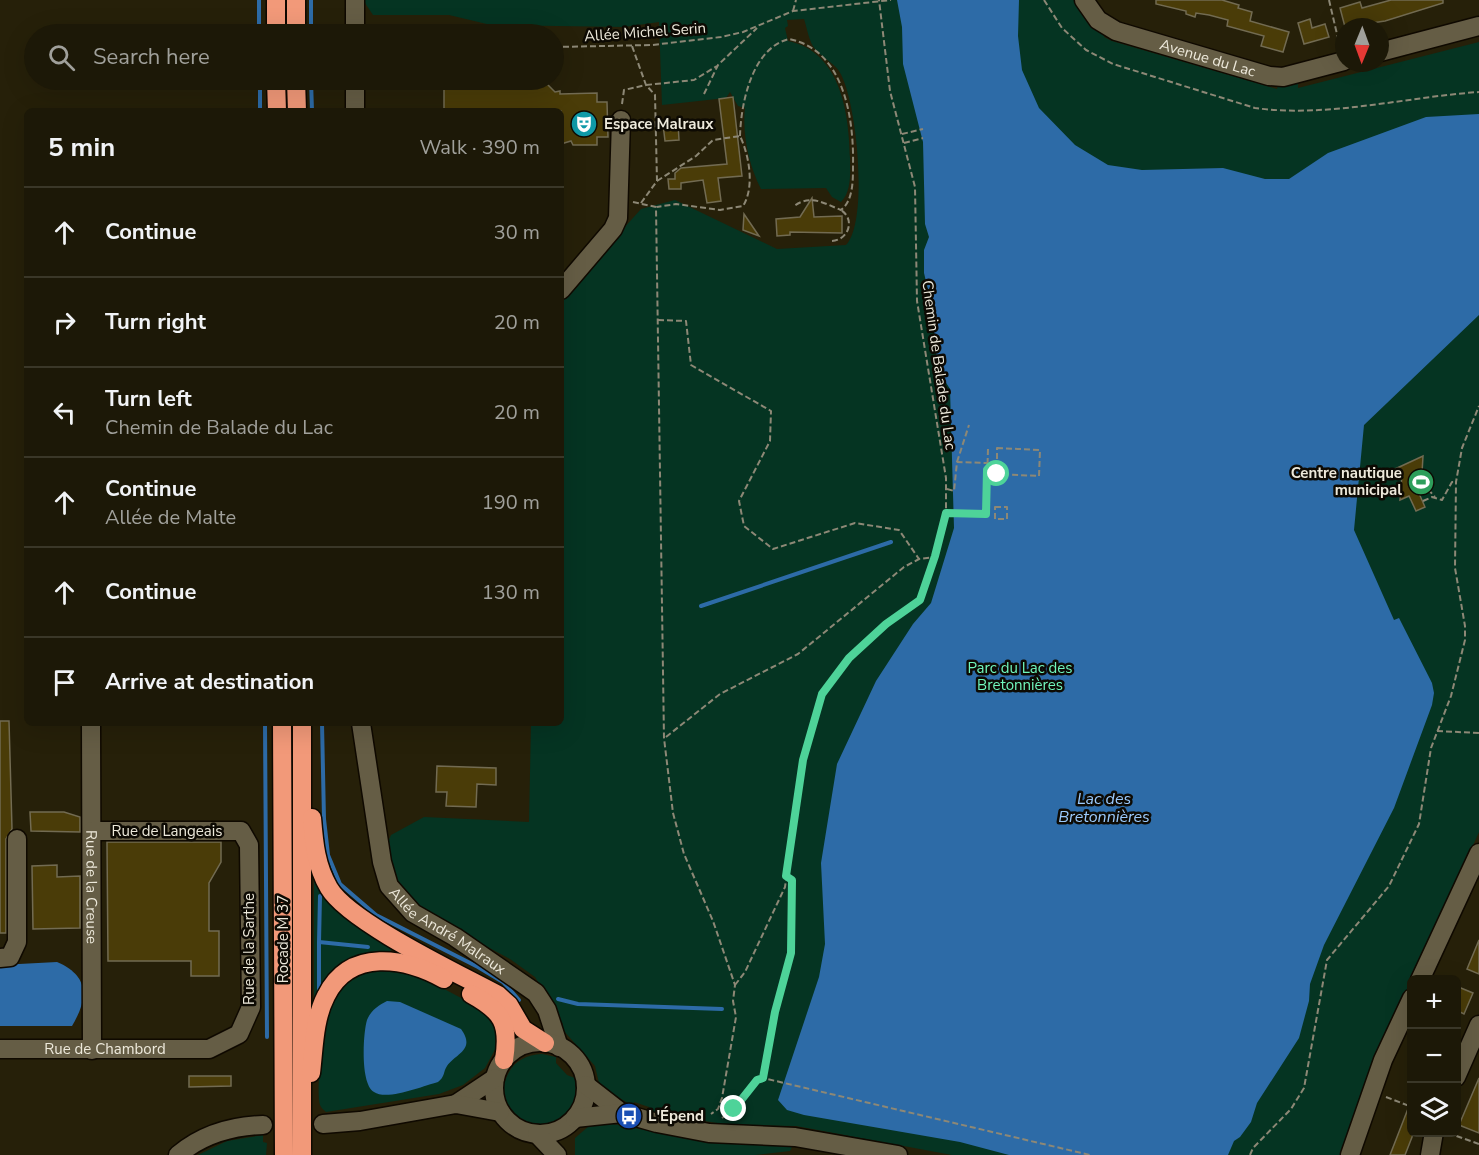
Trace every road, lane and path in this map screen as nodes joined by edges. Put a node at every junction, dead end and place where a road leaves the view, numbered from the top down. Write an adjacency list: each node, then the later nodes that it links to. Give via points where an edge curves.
1 (276, 0): 10 (highway)
2 (296, 0): 11 (highway)
3 (356, 0): 12 (street)
4 (796, 0): 9 (path)
5 (891, 0): 8 (path, Allée Michel Serin)
6 (1083, 0): 19 (street, Avenue du Lac, via 1098,20 1116,31 1262,74 1283,77)
7 (1329, 0): 13 (path)
8 (879, 1): 9 (path, Allée Michel Serin); 31 (path, Chemin de Balade du Lac, via 890,91)
9 (793, 11): 14 (path, Allée Michel Serin)
10 (276, 24)
11 (296, 24)
12 (355, 24)
13 (1335, 24)
14 (759, 26): 16 (path, Allée Michel Serin, via 721,37); 20 (path)
15 (1479, 26): 18 (street)
16 (632, 46): 17 (path, Allée Michel Serin); 21 (path)
17 (564, 47)
18 (1389, 50)
19 (1335, 63)
20 (718, 65): 21 (path, via 694,81); 25 (path)
21 (646, 85): 29 (path, via 624,90); 35 (path, via 655,95)
22 (276, 90): 26 (highway)
23 (296, 90): 27 (highway)
24 (355, 90): 28 (street)
25 (704, 94)
26 (277, 108)
27 (297, 108)
28 (355, 108)
29 (621, 120): 36 (street)
30 (923, 129): 31 (path)
31 (902, 134): 34 (path, Chemin de Balade du Lac)
32 (740, 136): 35 (path, via 713,140); 39 (path, via 750,176 743,206 720,210 676,204); 40 (path, via 743,102 770,48 789,39 802,41 820,56 842,88 850,112 853,175 848,201)
33 (923, 138): 34 (path)
34 (904, 143): 53 (path, Chemin de Balade du Lac, via 915,187 917,301)
35 (657, 181): 37 (path)
36 (619, 200): 37 (path); 42 (street, via 613,229)
37 (641, 203): 39 (path)
38 (794, 206): 40 (path, via 811,199)
39 (656, 207): 43 (path)
40 (841, 210): 41 (path, via 848,219 846,236)
41 (832, 241)
42 (564, 286)
43 (658, 320): 60 (path, via 686,321 691,365 771,411 770,441 739,501 744,525 773,549 855,523 899,530); 67 (path)
44 (1479, 406): 52 (path, via 1462,448)
45 (969, 425): 47 (path)
46 (997, 452): 48 (path, via 988,451); 50 (path); 50 (path, via 997,448 1040,450 1039,476)
47 (957, 462): 48 (path); 53 (path, via 954,491)
48 (987, 463): 49 (path)
49 (987, 470): 50 (path); 57 (path)
50 (997, 471)
51 (1425, 481): 54 (path)
52 (1456, 482): 54 (path, via 1452,482 1442,500); 65 (path, via 1455,567 1465,640 1451,696)
53 (946, 489): 56 (path, Chemin de Balade du Lac)
54 (1435, 497): 55 (path)
55 (1423, 501)
56 (946, 513): 57 (path); 59 (path, Chemin de Balade du Lac)
57 (986, 514): 58 (path)
58 (995, 514): 58 (path, via 995,519 1007,519 1007,507 995,507)
59 (935, 556): 60 (path); 72 (path, Chemin de Balade du Lac, via 920,600 849,658 822,694 803,760)
60 (919, 559): 67 (path, via 882,584 798,654 720,694)
61 (91, 726): 68 (street, Rue de la Creuse)
62 (282, 726): 98 (highway, Rocade M 37)
63 (361, 726): 78 (street, Allée André Malraux, via 389,886 413,913 536,993 548,1010)
64 (302, 729): 78 (highway, via 314,848 330,891 366,921 498,995 523,1029); 88 (highway, Rocade M 37)
65 (1437, 731): 66 (path); 111 (path, via 1422,814 1407,853 1381,898 1327,960 1304,1088 1291,1109)
66 (1479, 733)
67 (664, 738): 75 (path, via 672,804 684,854)
68 (92, 831): 69 (street, Rue de Langeais); 81 (street, Rue de la Creuse)
69 (241, 831): 80 (street, Rue de la Sarthe, via 249,845 251,1007 238,1034)
70 (17, 839): 73 (street, via 17,942 10,957)
71 (1479, 853): 74 (street)
72 (786, 876): 75 (path, via 782,894); 85 (path, via 792,880 791,953)
73 (0, 958)
74 (1422, 975)
75 (735, 985): 93 (path, via 736,1017 722,1098)
76 (1407, 1009): 87 (street)
77 (1479, 1026): 83 (street)
78 (552, 1045): 82 (street, via 530,1043 515,1049); 86 (street, via 579,1064)
79 (0, 1049): 81 (street, Rue de Chambord)
80 (209, 1049): 81 (street, Rue de Chambord)
81 (92, 1050)
82 (504, 1060): 84 (street); 88 (highway, via 506,1030 492,1007 417,965 376,960 341,976 326,996 317,1026 311,1077)
83 (1461, 1066)
84 (495, 1078): 89 (street); 91 (street, via 495,1101)
85 (763, 1078): 94 (path, via 757,1080 734,1109); 110 (path)
86 (585, 1085): 92 (street); 95 (street, via 584,1102)
87 (1371, 1091): 90 (path); 112 (street)
88 (302, 1101): 106 (highway, Rocade M 37)
89 (456, 1104): 91 (street); 96 (street)
90 (1407, 1105)
91 (500, 1112): 99 (street, via 522,1131)
92 (622, 1113): 95 (street); 109 (street, via 709,1133 795,1137)
93 (711, 1114)
94 (717, 1120)
95 (570, 1122): 99 (street, via 552,1133); 108 (street)
96 (323, 1124)
97 (263, 1125): 103 (street, via 217,1132 190,1144)
98 (284, 1133): 104 (highway); 105 (highway, Rocade M 37)
99 (537, 1134): 107 (street)
100 (1433, 1137): 113 (street)
101 (1460, 1137): 102 (path)
102 (1479, 1144)
103 (178, 1155)
104 (276, 1155)
105 (284, 1155)
106 (302, 1155)
107 (557, 1155)
108 (562, 1155)
109 (898, 1155)
110 (1090, 1155)
111 (1250, 1155)
112 (1350, 1155)
113 (1430, 1155)

